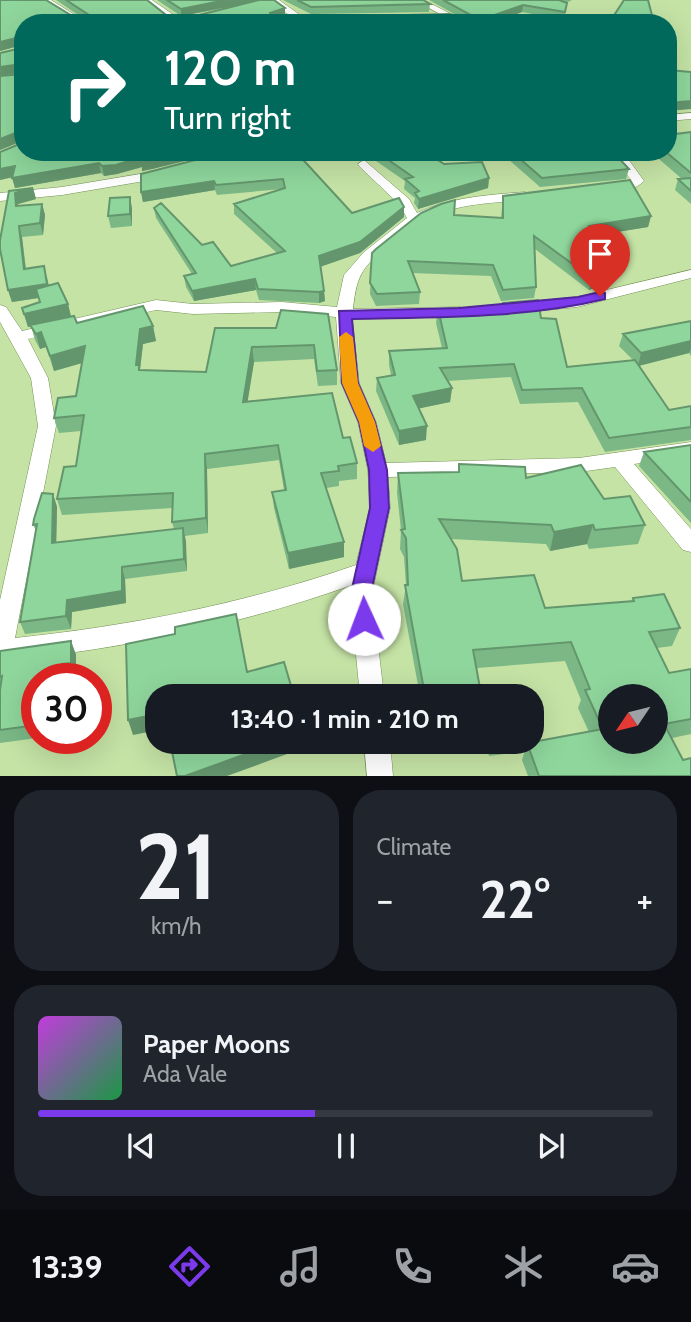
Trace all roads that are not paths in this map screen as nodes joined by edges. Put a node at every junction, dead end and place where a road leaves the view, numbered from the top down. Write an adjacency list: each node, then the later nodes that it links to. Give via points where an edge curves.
1 (45, 0): 5 (street)
2 (146, 0): 6 (street)
3 (274, 0): 7 (street)
4 (418, 0): 8 (street)
5 (69, 14)
6 (166, 14)
7 (294, 14)
8 (447, 14)
9 (624, 161): 12 (street, via 638,180 628,186)
10 (364, 164): 15 (street, via 404,202)
11 (178, 170): 14 (street)
12 (591, 189)
13 (542, 194): 15 (street, via 469,201)
14 (0, 197)
15 (414, 219): 20 (street, via 369,255 349,278)
16 (691, 274): 17 (street, via 578,302)
17 (504, 309)
18 (0, 310): 21 (street)
19 (482, 311): 20 (street)
20 (344, 314): 21 (street, via 282,307 156,306); 24 (street, via 350,383 367,422)
21 (17, 337): 27 (street, via 47,396 47,426)
22 (691, 449): 23 (street)
23 (619, 459): 24 (street, via 566,465); 25 (street)
24 (378, 470): 26 (street, via 380,508)
25 (691, 544)
26 (366, 571): 27 (street, via 304,594 212,617); 28 (street, via 361,593)
27 (1, 650)
28 (371, 684)
29 (378, 754): 30 (street)
30 (380, 776)

